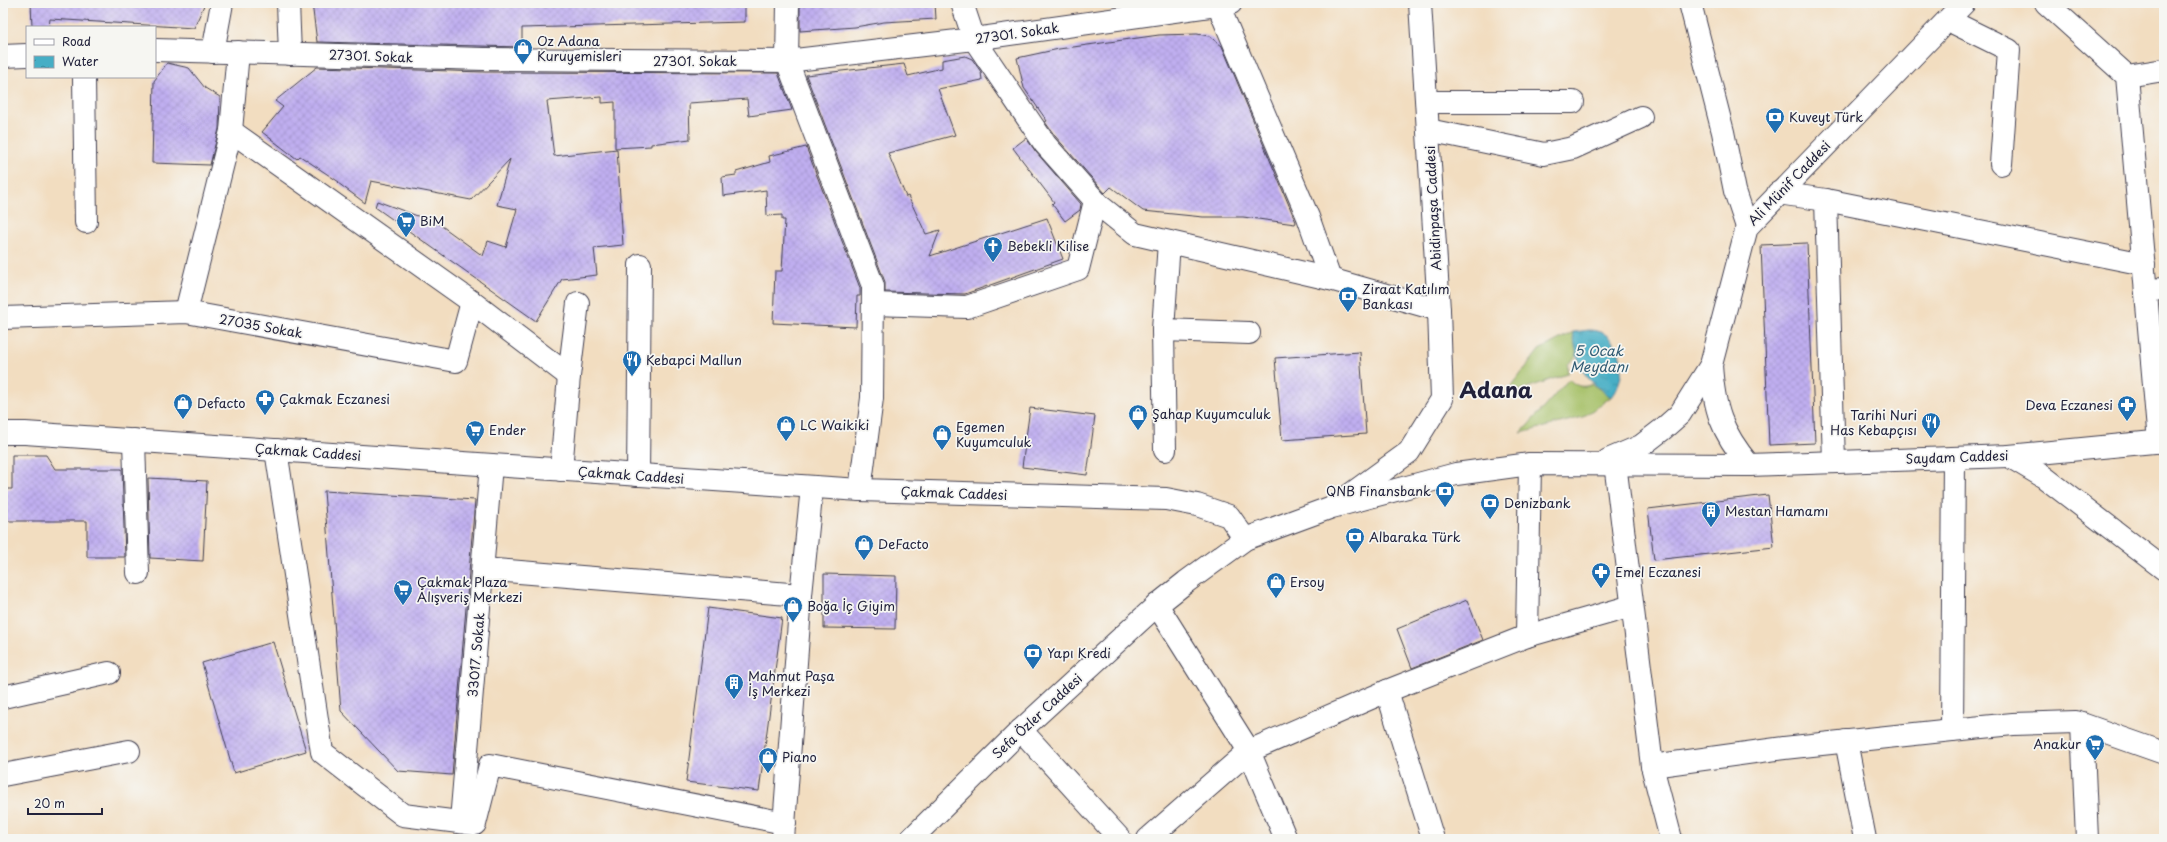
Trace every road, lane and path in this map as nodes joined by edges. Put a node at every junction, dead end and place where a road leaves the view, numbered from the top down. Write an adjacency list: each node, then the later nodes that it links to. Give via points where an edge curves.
1 (222, 3): 14 (street)
2 (288, 3): 16 (street)
3 (788, 3): 19 (street)
4 (962, 3): 12 (street)
5 (1420, 3): 23 (street, Abidinpaşa Caddesi)
6 (1690, 3): 33 (street, via 1723,132 1735,191)
7 (1964, 3): 11 (street, Ali Münif Caddesi)
8 (2046, 3): 21 (street)
9 (1225, 4): 10 (street, 27301. Sokak); 37 (street)
10 (1127, 10): 12 (street, 27301. Sokak)
11 (1948, 20): 28 (street, via 2009,50); 29 (street, Ali Münif Caddesi)
12 (974, 39): 19 (street, 27301. Sokak); 31 (street, via 1045,144)
13 (156, 50): 14 (street, 27301. Sokak)
14 (213, 52): 15 (street, 27301. Sokak)
15 (238, 52): 16 (street, 27301. Sokak); 27 (street)
16 (290, 54): 19 (street, 27301. Sokak, via 484,59)
17 (26, 55): 18 (street)
18 (3, 56)
19 (787, 61): 41 (street, via 870,276)
20 (2164, 70): 21 (street)
21 (2127, 76): 35 (street)
22 (84, 78): 32 (street)
23 (1427, 102): 24 (street); 26 (street, Abidinpaşa Caddesi)
24 (1573, 102)
25 (1641, 117): 26 (street, via 1573,148 1544,154)
26 (1428, 130): 42 (street, Abidinpaşa Caddesi)
27 (231, 131): 39 (street); 43 (street)
28 (2001, 164)
29 (1778, 194): 30 (street); 33 (street, Ali Münif Caddesi)
30 (1826, 200): 35 (street); 57 (street)
31 (1094, 201): 34 (street, via 1135,234); 41 (street, via 1078,269 967,307)
32 (86, 222)
33 (1747, 227): 48 (street, Ali Münif Caddesi)
34 (1169, 242): 37 (street); 45 (street)
35 (2144, 264): 38 (street)
36 (640, 265): 63 (street)
37 (1330, 279): 42 (street)
38 (2155, 290): 47 (street)
39 (472, 302): 43 (street, 27035 Sokak, via 456,361); 49 (street)
40 (578, 303): 49 (street)
41 (873, 304): 65 (street, via 872,398)
42 (1439, 310): 66 (street, Abidinpaşa Caddesi, via 1442,399 1409,452)
43 (186, 312): 44 (street, 27035 Sokak)
44 (3, 318)
45 (1163, 330): 46 (street); 54 (street)
46 (1249, 333)
47 (2157, 347): 52 (street)
48 (1711, 365): 58 (street, via 1680,414 1641,446); 61 (street, via 1713,398 1724,429 1733,446)
49 (569, 376): 62 (street)
50 (3, 433): 51 (street, Çakmak Caddesi, via 25,432)
51 (134, 440): 53 (street, Çakmak Caddesi); 70 (street)
52 (2162, 442): 55 (street, Saydam Caddesi)
53 (276, 450): 60 (street, Çakmak Caddesi); 87 (street, via 322,752 403,815)
54 (1165, 450)
55 (2009, 456): 56 (street, Saydam Caddesi); 69 (street, via 2044,477)
56 (1954, 458): 57 (street, Saydam Caddesi); 80 (street)
57 (1834, 462): 61 (street, Saydam Caddesi)
58 (1608, 463): 59 (street, Saydam Caddesi); 61 (street, Saydam Caddesi); 73 (street)
59 (1530, 464): 66 (street, Saydam Caddesi, via 1456,474); 74 (street)
60 (491, 465): 62 (street, Çakmak Caddesi); 68 (street, 33017. Sokak)
61 (1749, 465)
62 (561, 470): 63 (street, Çakmak Caddesi)
63 (638, 475): 64 (street, Çakmak Caddesi)
64 (812, 487): 65 (street, Çakmak Caddesi); 71 (street)
65 (860, 490): 67 (street, Çakmak Caddesi, via 1166,499 1197,505 1229,516)
66 (1332, 507): 67 (street, Sefa Özler Caddesi)
67 (1245, 539): 72 (street, Sefa Özler Caddesi)
68 (483, 569): 71 (street); 87 (street, 33017. Sokak)
69 (2164, 569)
70 (138, 573)
71 (801, 595): 88 (street)
72 (1157, 605): 79 (street, Sefa Özler Caddesi); 83 (street)
73 (1632, 606): 74 (street); 85 (street)
74 (1527, 636): 76 (street)
75 (109, 673): 77 (street)
76 (1387, 691): 83 (street); 93 (street)
77 (3, 697)
78 (2082, 724): 80 (street, via 2013,724); 84 (street); 96 (street)
79 (1021, 730): 89 (street, Sefa Özler Caddesi); 90 (street)
80 (1952, 730): 81 (street)
81 (1846, 741): 85 (street); 95 (street)
82 (129, 751): 86 (street)
83 (1249, 751): 91 (street); 92 (street)
84 (2164, 753)
85 (1652, 766): 94 (street)
86 (3, 775)
87 (462, 821): 88 (street, via 475,824 490,765)
88 (784, 831)
89 (911, 839)
90 (1120, 839)
91 (1148, 839)
92 (1286, 839)
93 (1434, 839)
94 (1671, 839)
95 (1865, 839)
96 (2087, 839)

